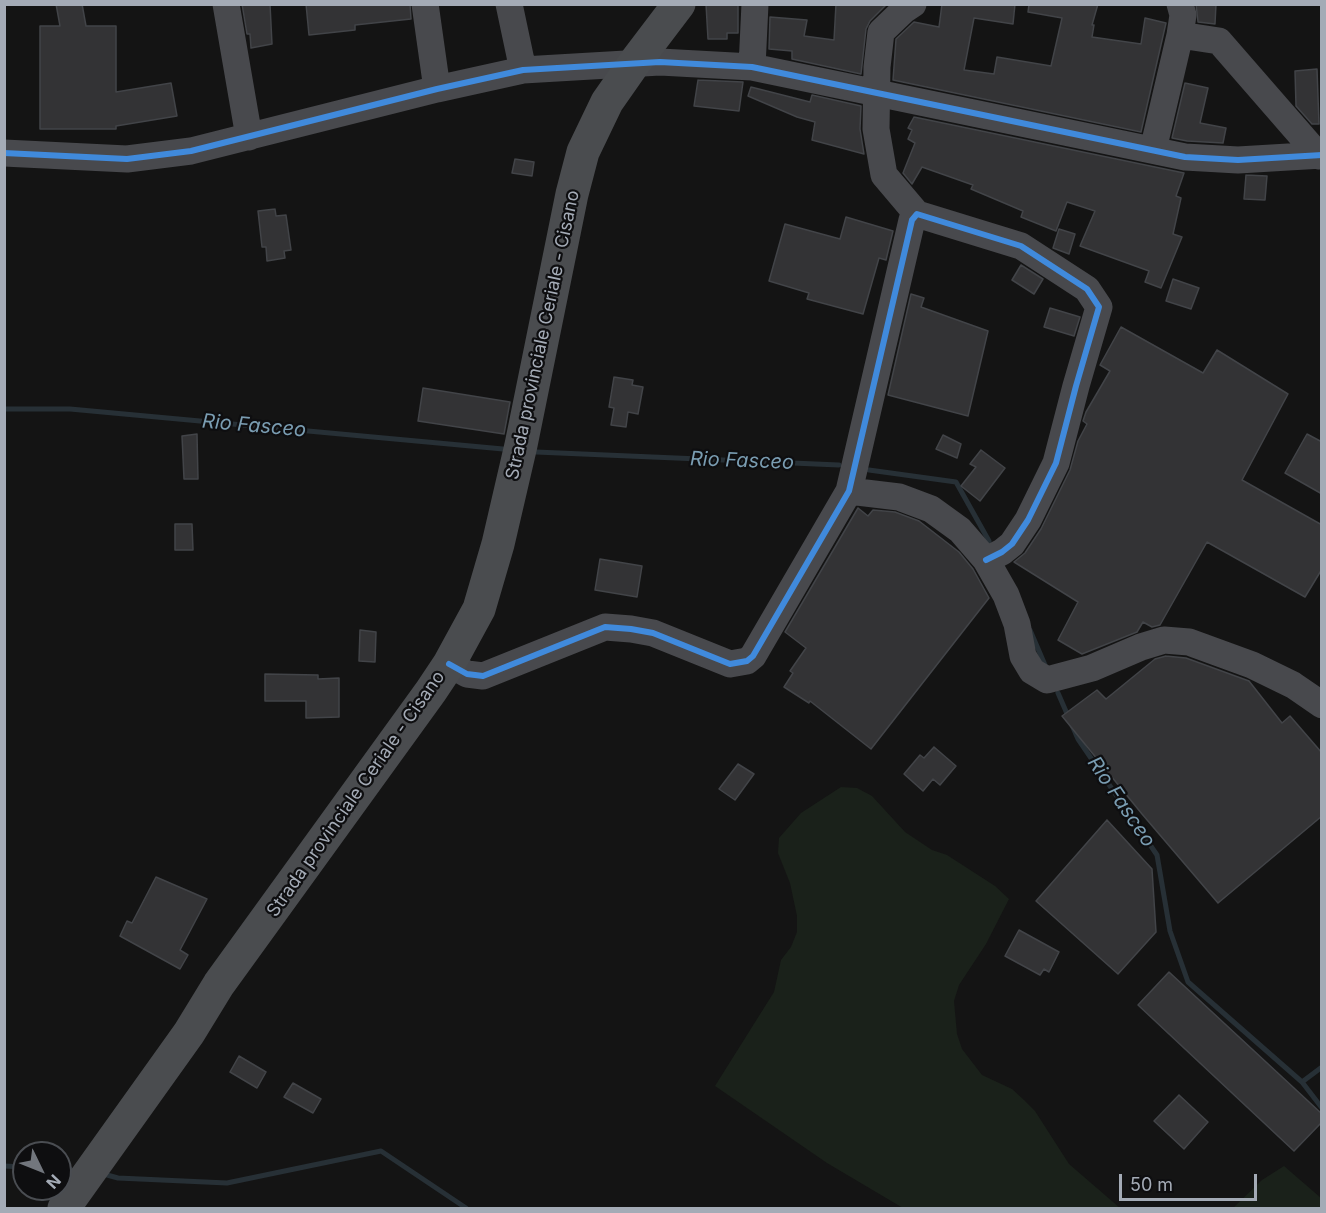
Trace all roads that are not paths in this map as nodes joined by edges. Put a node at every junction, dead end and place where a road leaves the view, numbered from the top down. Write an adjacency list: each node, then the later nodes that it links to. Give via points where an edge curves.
1 (226, 4): 14 (street)
2 (425, 4): 12 (street)
3 (509, 4): 11 (street)
4 (678, 4): 9 (main road, Strada provinciale Ceriale - Cisano)
5 (755, 4): 10 (street)
6 (913, 4): 13 (street, via 881,32)
7 (1180, 4): 8 (street)
8 (1180, 36): 15 (street); 17 (street, via 1220,41)
9 (635, 62): 10 (street); 11 (street); 21 (main road, Strada provinciale Ceriale - Cisano, via 603,109 583,152 498,544 479,609)
10 (752, 67): 13 (street)
11 (523, 70): 12 (street)
12 (437, 89): 14 (street)
13 (876, 92): 15 (street); 18 (street, via 876,129 884,175)
14 (249, 137): 16 (street, via 191,151 127,159)
15 (1153, 150): 17 (street, via 1215,160)
16 (4, 153)
17 (1320, 155)
18 (917, 214): 19 (street, via 912,220); 20 (street, via 1021,246 1087,289 1100,307 1056,463 1012,544)
19 (849, 491): 20 (street, via 899,497 931,509 960,530); 21 (street, via 759,649 747,662 730,664 653,633 605,627 483,676 467,674)
20 (986, 560): 22 (street, via 1010,604 1023,656 1032,671 1047,680 1092,668 1164,640 1189,642 1252,665)
21 (449, 664): 23 (main road, Strada provinciale Ceriale - Cisano, via 219,984 189,1033)
22 (1322, 705)
23 (64, 1209)

